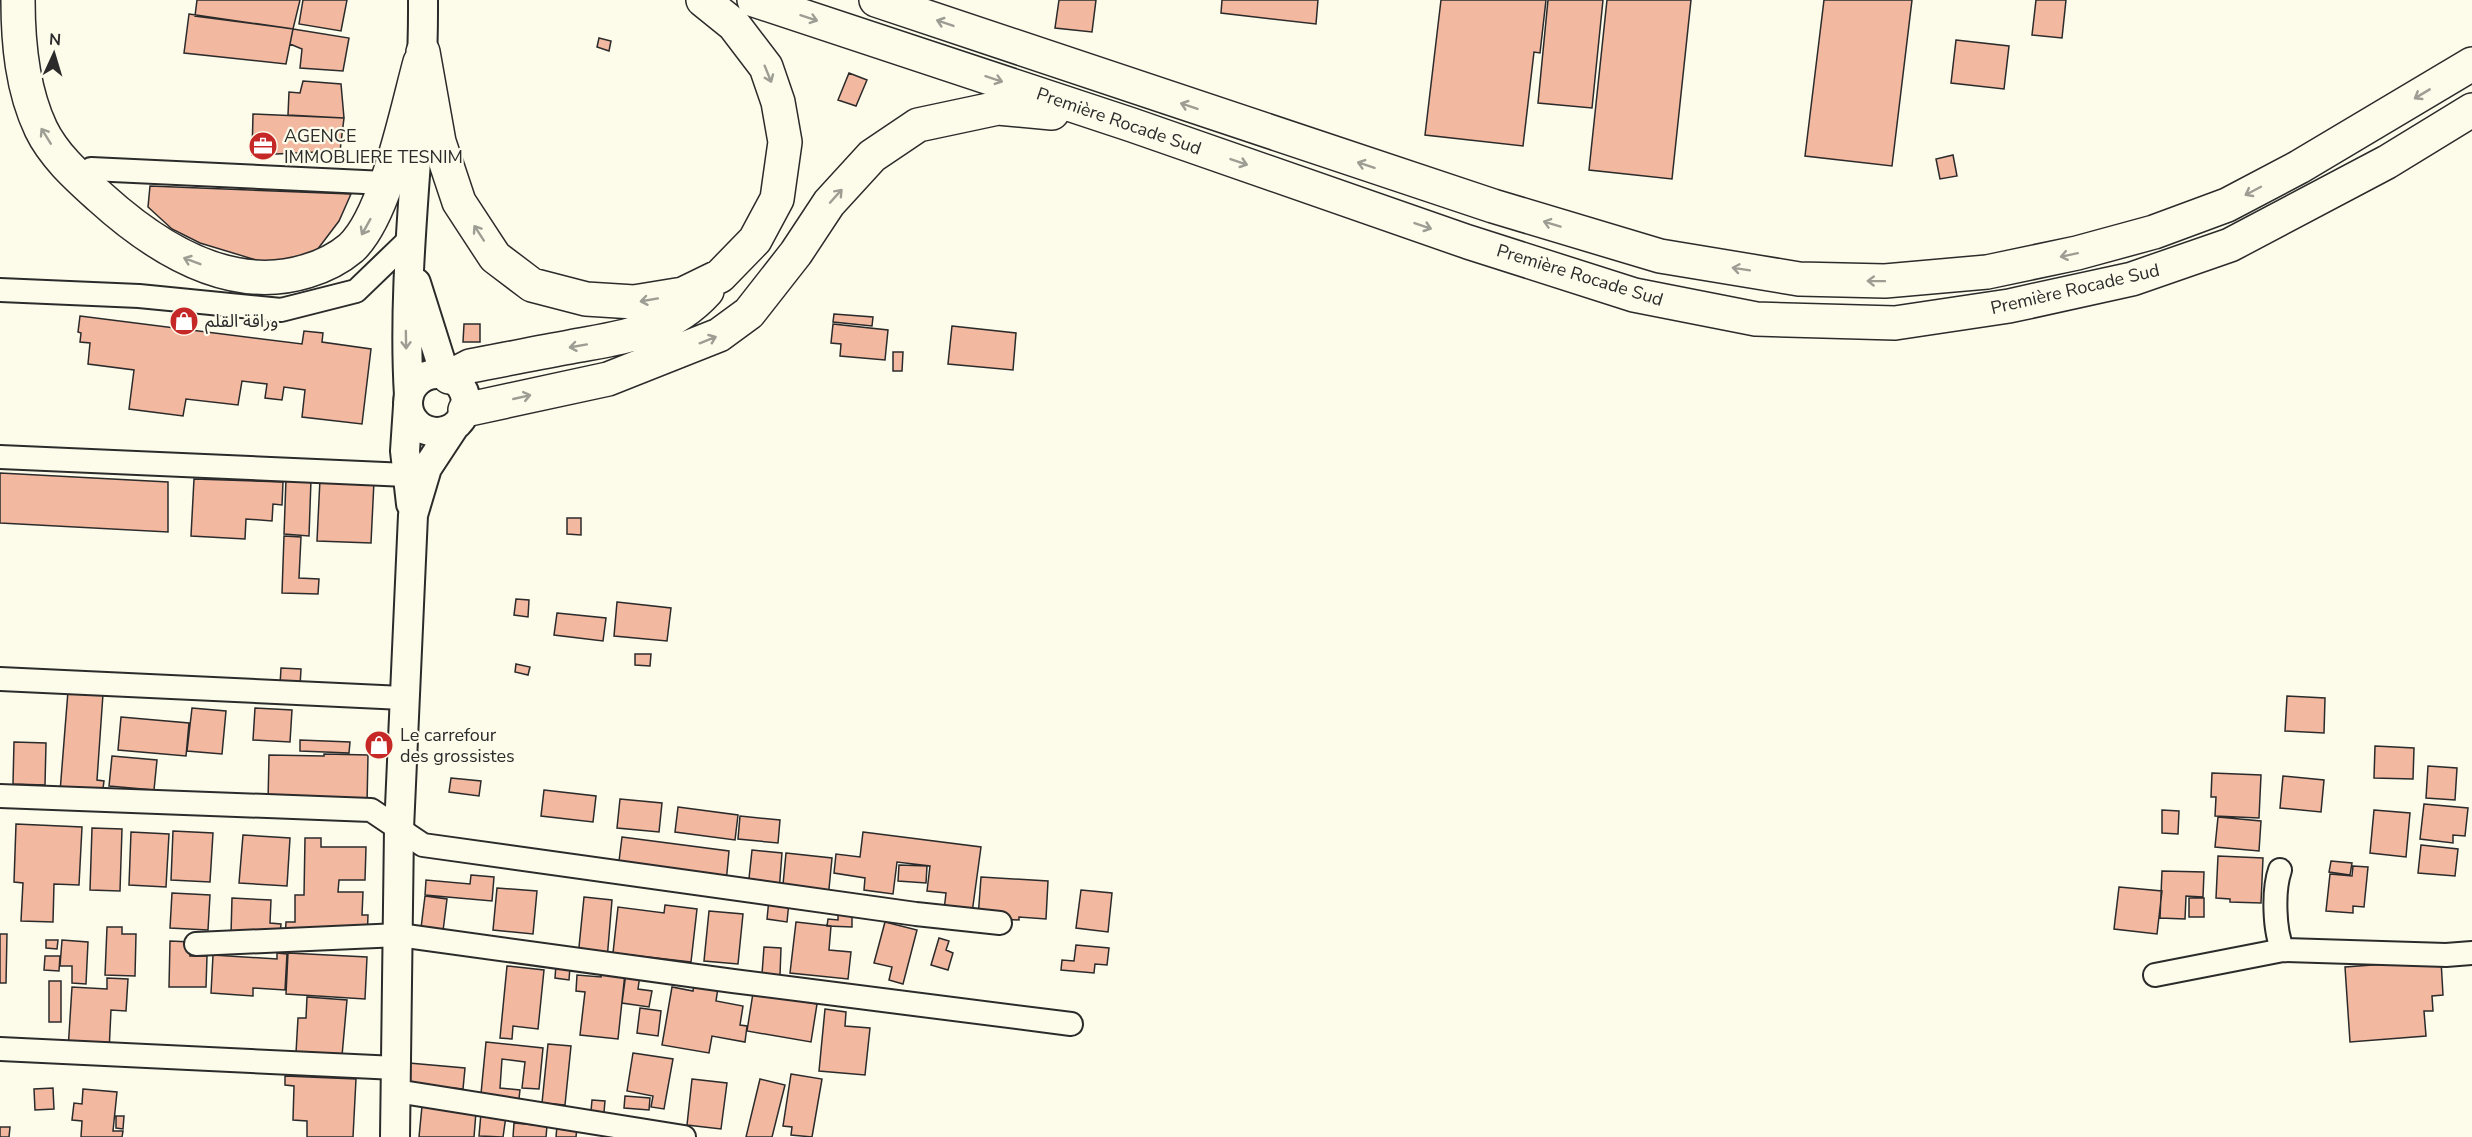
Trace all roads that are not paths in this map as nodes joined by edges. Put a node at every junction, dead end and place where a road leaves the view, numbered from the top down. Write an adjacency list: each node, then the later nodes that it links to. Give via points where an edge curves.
1 (18, 0): 11 (highway, one-way to 1, via 365,232 338,259 320,267 265,278 237,276 185,259 128,222 94,192 59,156 42,130 23,68)
2 (423, 0): 6 (main road)
3 (703, 0): 13 (highway, one-way to 13, via 734,25 766,67 778,102 785,142 777,199 755,240)
4 (754, 0): 9 (highway, Première Rocade Sud, one-way to 9)
5 (876, 0): 7 (highway, Première Rocade Sud, one-way to 5, via 2299,167 2227,205 2154,232 2078,254 1987,272 1885,281 1810,279 1660,256 1336,155)
6 (423, 52): 11 (highway); 12 (main road); 13 (highway, one-way to 6, via 682,294 634,302 586,299 532,285 495,257 459,202 439,142)
7 (2472, 64)
8 (2472, 110): 9 (highway, Première Rocade Sud, one-way to 8, via 1468,242 1634,295 1756,318 1895,323 2009,306 2132,279 2230,245 2387,162)
9 (1132, 125): 17 (highway, one-way to 9, via 608,379 719,335 749,313 829,203 872,156 918,125 998,108)
10 (91, 169): 11 (street)
11 (385, 183)
12 (411, 249): 14 (street, via 356,291 281,310 139,296); 15 (main road, via 423,309); 16 (main road, one-way to 16, via 406,328)
13 (720, 276): 15 (highway, one-way to 15, via 697,302 669,322 636,335 470,366)
14 (0, 290)
15 (447, 376): 16 (main road, via 420,379); 17 (main road, via 463,391)
16 (408, 401): 17 (main road, via 417,423 425,429 435,432); 19 (main road)
17 (459, 418): 20 (main road, via 427,468)
18 (0, 457): 19 (street)
19 (407, 475): 20 (main road)
20 (413, 515): 22 (main road)
21 (0, 679): 22 (street)
22 (403, 698): 24 (main road)
23 (0, 796): 24 (street, via 371,810)
24 (399, 829): 26 (street, via 423,845); 27 (main road)
25 (2280, 870): 29 (street, via 2276,881 2278,939)
26 (1000, 923)
27 (399, 935): 28 (street); 32 (street); 34 (main road)
28 (196, 944)
29 (2283, 950): 30 (street, via 2446,956); 31 (street)
30 (2472, 953)
31 (2156, 975)
32 (1071, 1024)
33 (0, 1049): 34 (street)
34 (396, 1079): 35 (main road); 36 (street)
35 (395, 1137)
36 (684, 1137)

